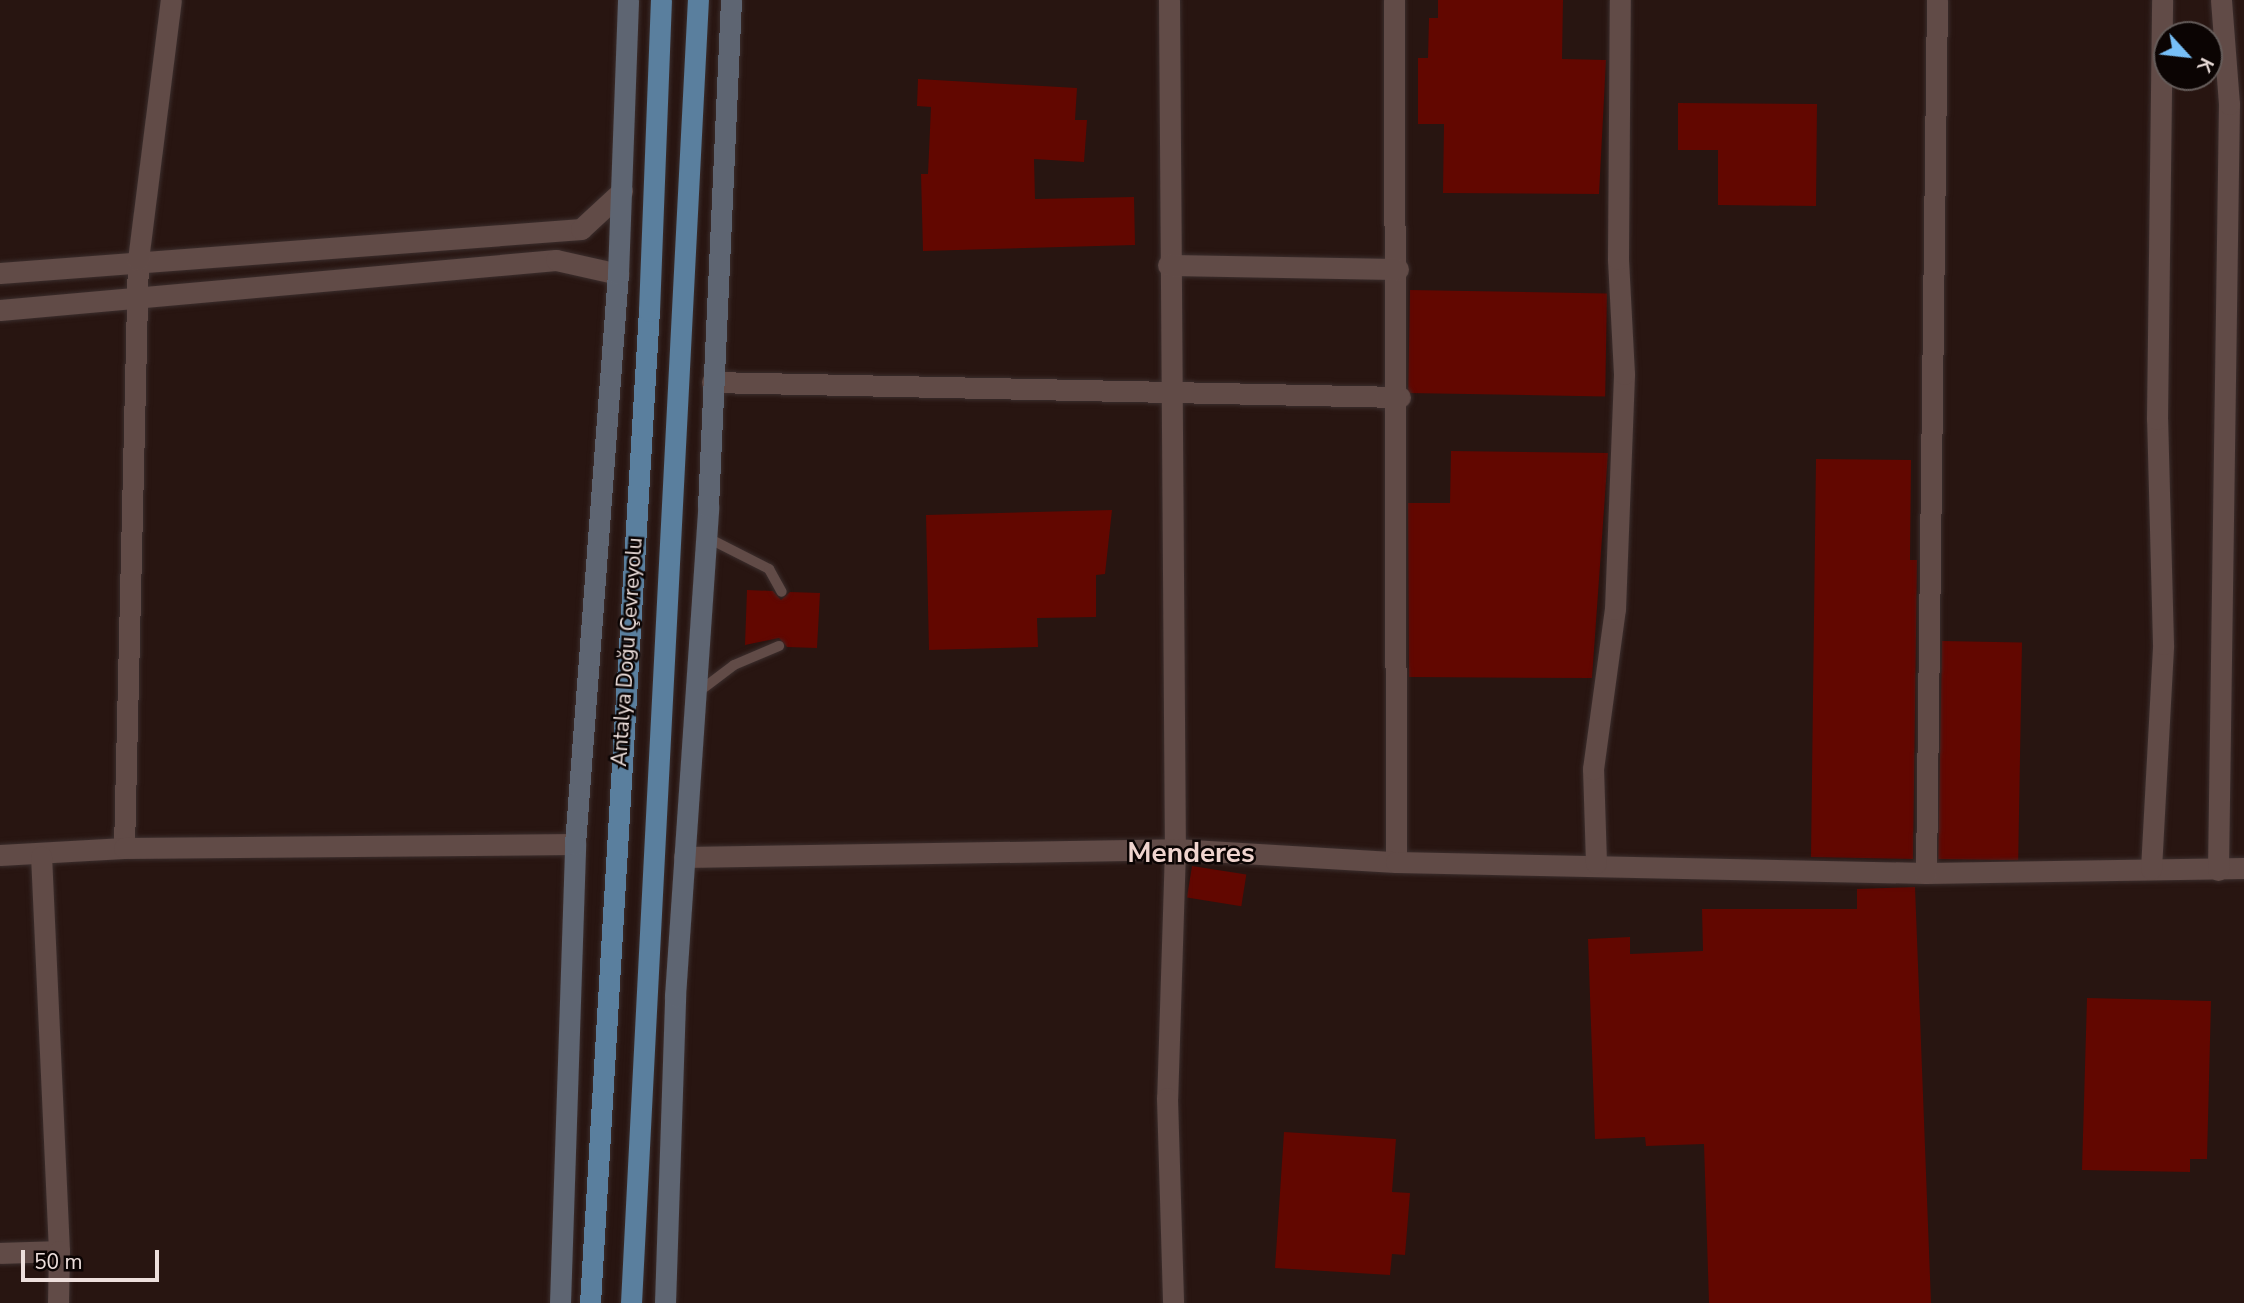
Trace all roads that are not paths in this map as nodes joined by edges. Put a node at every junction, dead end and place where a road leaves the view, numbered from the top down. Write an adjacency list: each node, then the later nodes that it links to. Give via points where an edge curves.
1 (171, 0): 13 (street)
2 (628, 0): 12 (street)
3 (661, 0): 43 (main road, Antalya Doğu Çevreyolu, via 649,311)
4 (698, 0): 44 (main road, Antalya Doğu Çevreyolu)
5 (731, 0): 20 (street)
6 (1169, 0): 14 (street)
7 (1394, 0): 15 (street)
8 (1620, 0): 34 (street, via 1618,259 1624,374 1615,609 1593,769)
9 (1937, 0): 38 (street)
10 (2162, 0): 36 (street, via 2157,419 2164,644)
11 (2221, 0): 37 (street, via 2229,104)
12 (622, 191): 13 (street, via 581,229); 17 (street)
13 (138, 260): 16 (street); 18 (street)
14 (1168, 265): 15 (street); 21 (street)
15 (1398, 269): 22 (street)
16 (0, 273)
17 (618, 274): 18 (street, via 556,260); 27 (street)
18 (137, 299): 19 (street); 28 (street)
19 (0, 310)
20 (712, 382): 21 (street); 23 (street)
21 (1168, 388): 22 (street); 29 (street)
22 (1400, 397): 33 (street)
23 (706, 537): 24 (lane, via 769,569 783,583); 26 (street)
24 (782, 592)
25 (779, 646): 26 (lane, via 734,664)
26 (695, 694): 32 (street)
27 (575, 844): 28 (street); 42 (street)
28 (124, 848): 31 (street)
29 (1175, 849): 32 (street); 33 (street); 46 (street, via 1167,1098)
30 (0, 855): 31 (street)
31 (41, 856): 39 (street)
32 (684, 858): 45 (street)
33 (1396, 862): 34 (street)
34 (1596, 863): 38 (street)
35 (2244, 868): 37 (street)
36 (2151, 869): 37 (street); 38 (street)
37 (2218, 870)
38 (1926, 873)
39 (59, 1251): 40 (street); 41 (street)
40 (0, 1253)
41 (58, 1303)
42 (560, 1303)
43 (590, 1303)
44 (631, 1303)
45 (665, 1303)
46 (1173, 1303)

